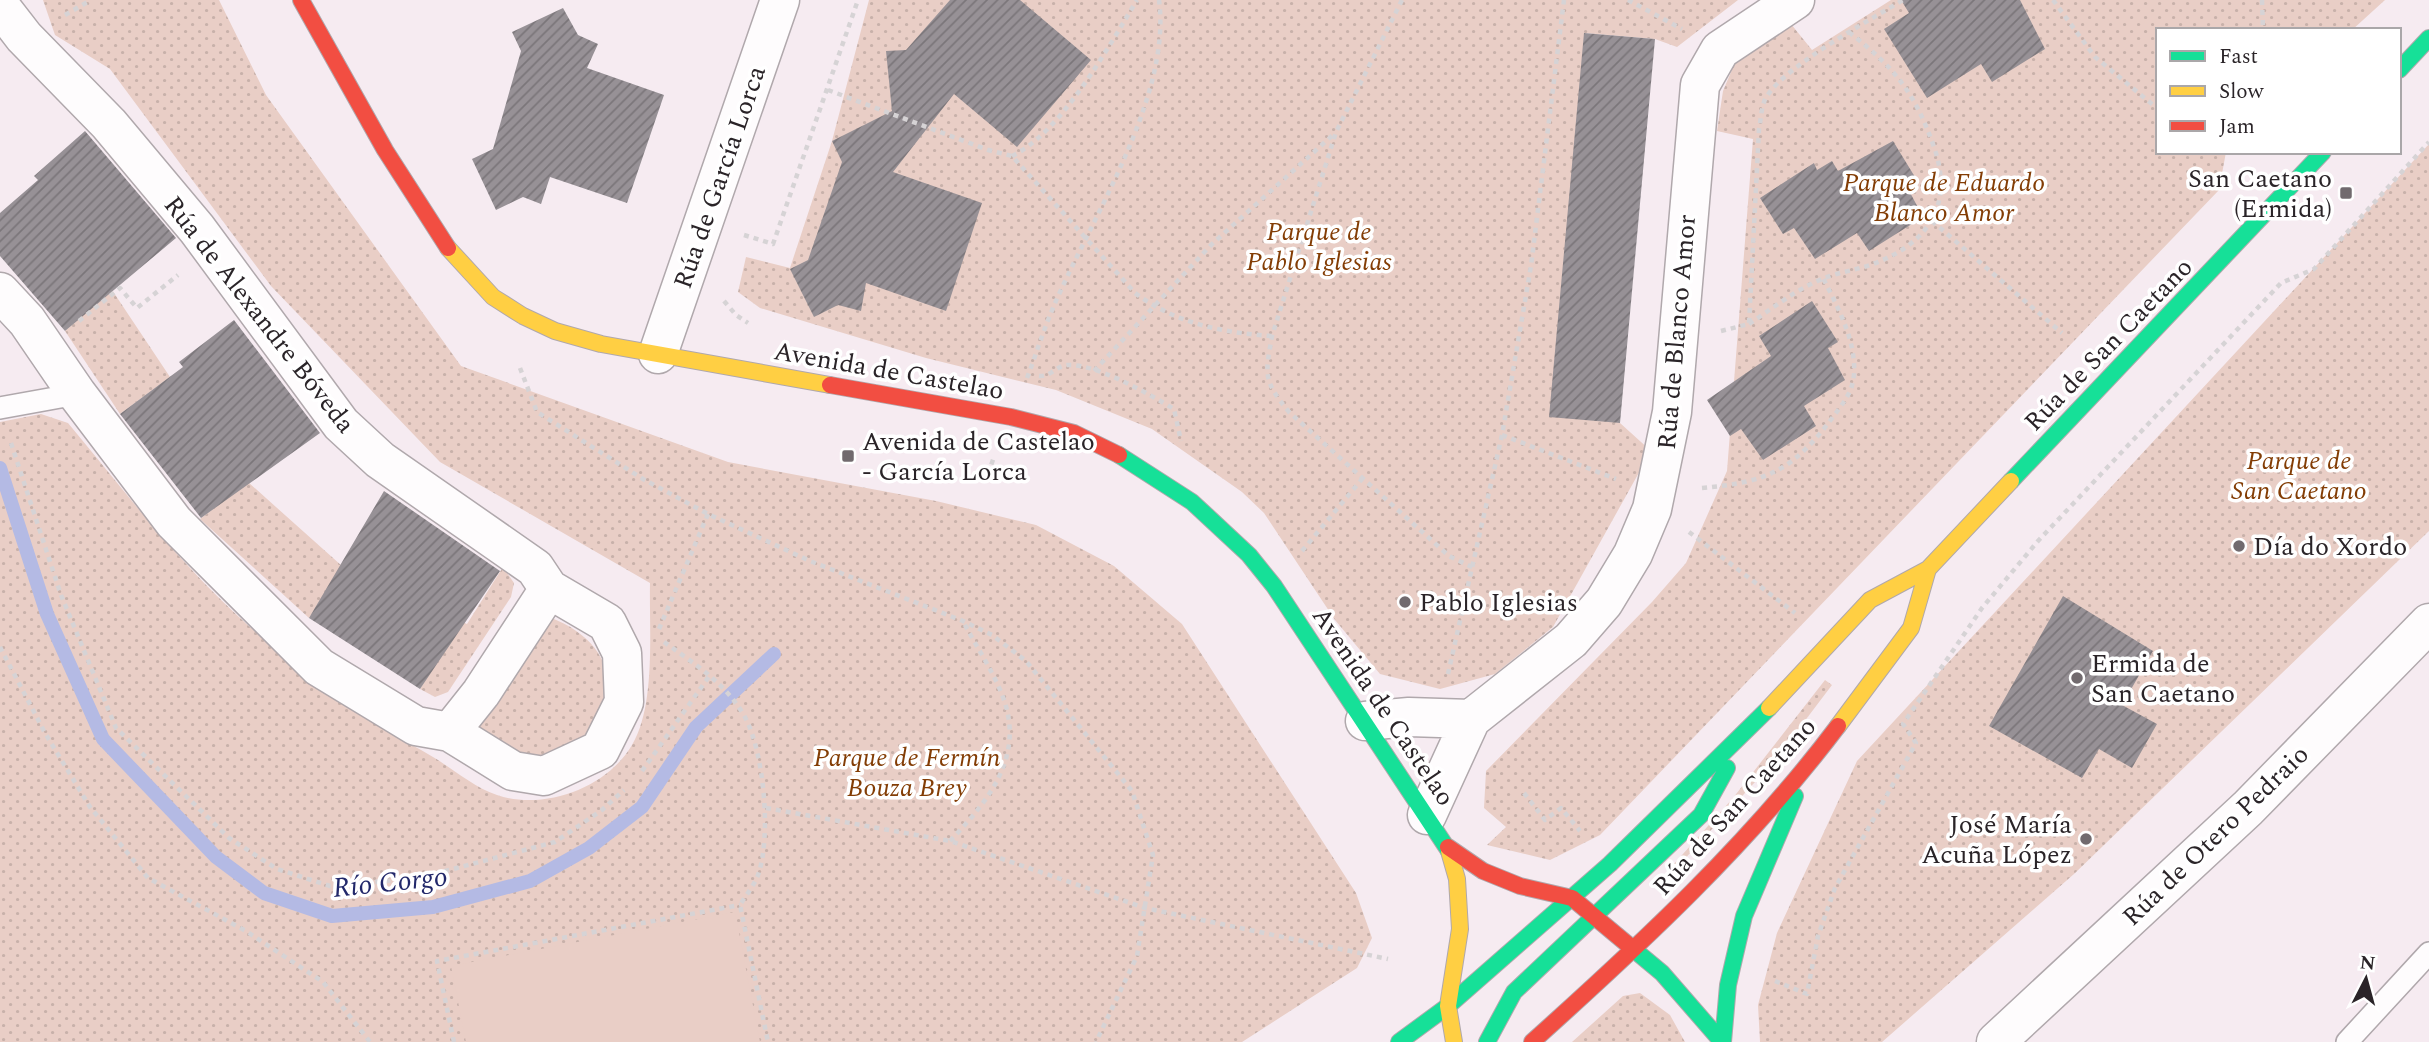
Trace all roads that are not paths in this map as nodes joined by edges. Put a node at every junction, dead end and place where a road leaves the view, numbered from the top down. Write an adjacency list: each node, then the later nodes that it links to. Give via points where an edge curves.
1 (301, 0): 9 (street, Avenida de Castelao, via 362,113 436,233 484,288 511,309 569,337)
2 (780, 0): 9 (street, Rúa de García Lorca)
3 (1795, 0): 15 (street, Rúa de Blanco Amor, via 1720,50 1700,85 1672,412 1652,509 1633,554 1604,602 1571,640)
4 (0, 6): 13 (street, Rúa de Alexandre Bóveda, via 109,124 197,229 341,424 380,460 535,568)
5 (2429, 38): 6 (street)
6 (2401, 68)
7 (2321, 154): 12 (street, Rúa de San Caetano)
8 (0, 292): 10 (street, Rúa de Alexandre Bóveda, via 47,347)
9 (658, 354): 16 (street, Avenida de Castelao, via 1011,417 1073,433 1110,449 1192,502 1249,555)
10 (77, 394): 11 (lane); 17 (street, Rúa de Alexandre Bóveda, via 174,522 319,667 416,726)
11 (7, 407)
12 (1928, 569): 18 (street, Rúa de San Caetano, via 1870,600); 19 (street, Rúa de San Caetano, via 1911,628)
13 (549, 589): 17 (street, via 481,694); 17 (street, Rúa de Alexandre Bóveda, via 607,623 622,653 624,702 600,750 544,776 513,771)
14 (2429, 622): 32 (street, Rúa de Otero Pedraio, via 2248,808)
15 (1471, 719): 16 (street); 20 (street, Rúa de Blanco Amor)
16 (1365, 721): 20 (street, Avenida de Castelao)
17 (450, 732)
18 (1746, 732): 22 (street, Rúa de San Caetano); 23 (street, Rúa de San Caetano, via 1701,815)
19 (1806, 768): 24 (street, Rúa de San Caetano, via 1713,872); 31 (street, via 1744,916 1728,985)
20 (1427, 815): 21 (street, Avenida de Castelao)
21 (1448, 847): 22 (street, via 1483,871 1520,886); 26 (street, via 1457,879 1460,929)
22 (1572, 898): 23 (street); 26 (street, Rúa de San Caetano)
23 (1596, 917): 24 (street); 29 (street, Rúa de San Caetano, via 1514,992)
24 (1634, 950): 30 (street, Rúa de San Caetano); 31 (street, via 1662,973)
25 (2429, 953): 33 (lane)
26 (1448, 1006): 27 (street, Rúa de San Caetano); 28 (street)
27 (1399, 1042)
28 (1454, 1042)
29 (1487, 1042)
30 (1532, 1042)
31 (1722, 1042)
32 (1996, 1042)
33 (2347, 1042)

